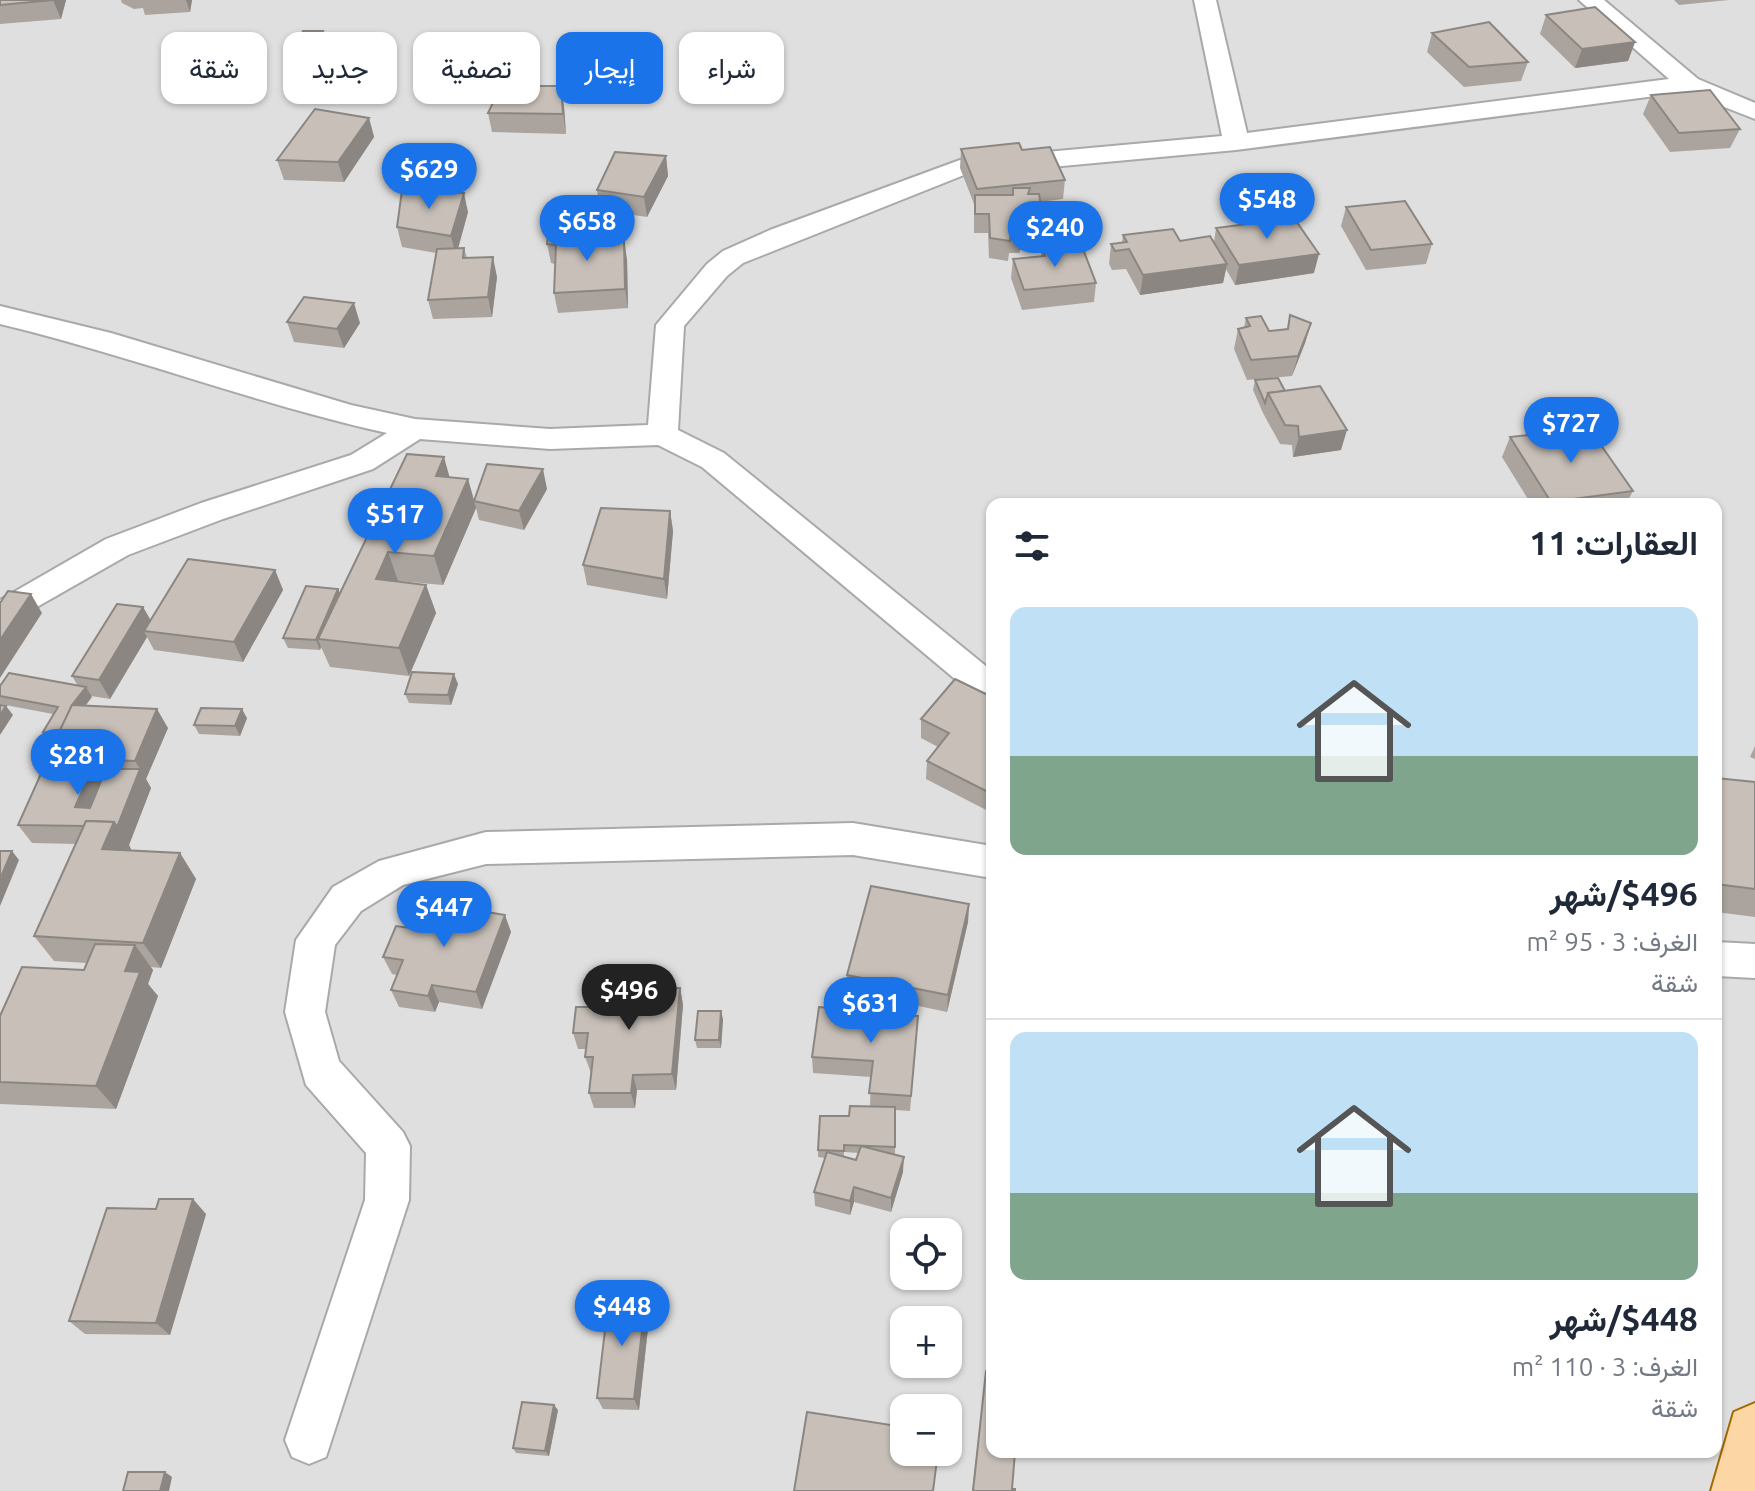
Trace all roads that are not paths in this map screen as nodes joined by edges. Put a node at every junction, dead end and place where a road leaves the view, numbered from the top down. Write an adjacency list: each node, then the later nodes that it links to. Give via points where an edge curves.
1 (1205, 0): 5 (street)
2 (1590, 0): 3 (street)
3 (1689, 84): 4 (street); 5 (street)
4 (1755, 112)
5 (1236, 142): 8 (street, via 960,168 733,257 670,325)
6 (0, 315): 7 (street)
7 (415, 429): 8 (street, via 550,439); 9 (street, via 362,462 117,547)
8 (662, 435): 10 (street, via 713,460)
9 (0, 616)
10 (986, 686)
11 (986, 861): 15 (street, via 853,839 486,848 393,872 347,899 316,940 305,1012 321,1071 388,1146 387,1200)
12 (1722, 959): 13 (street)
13 (1755, 961)
14 (1755, 1433): 16 (main road)
15 (309, 1440)
16 (1741, 1491)

